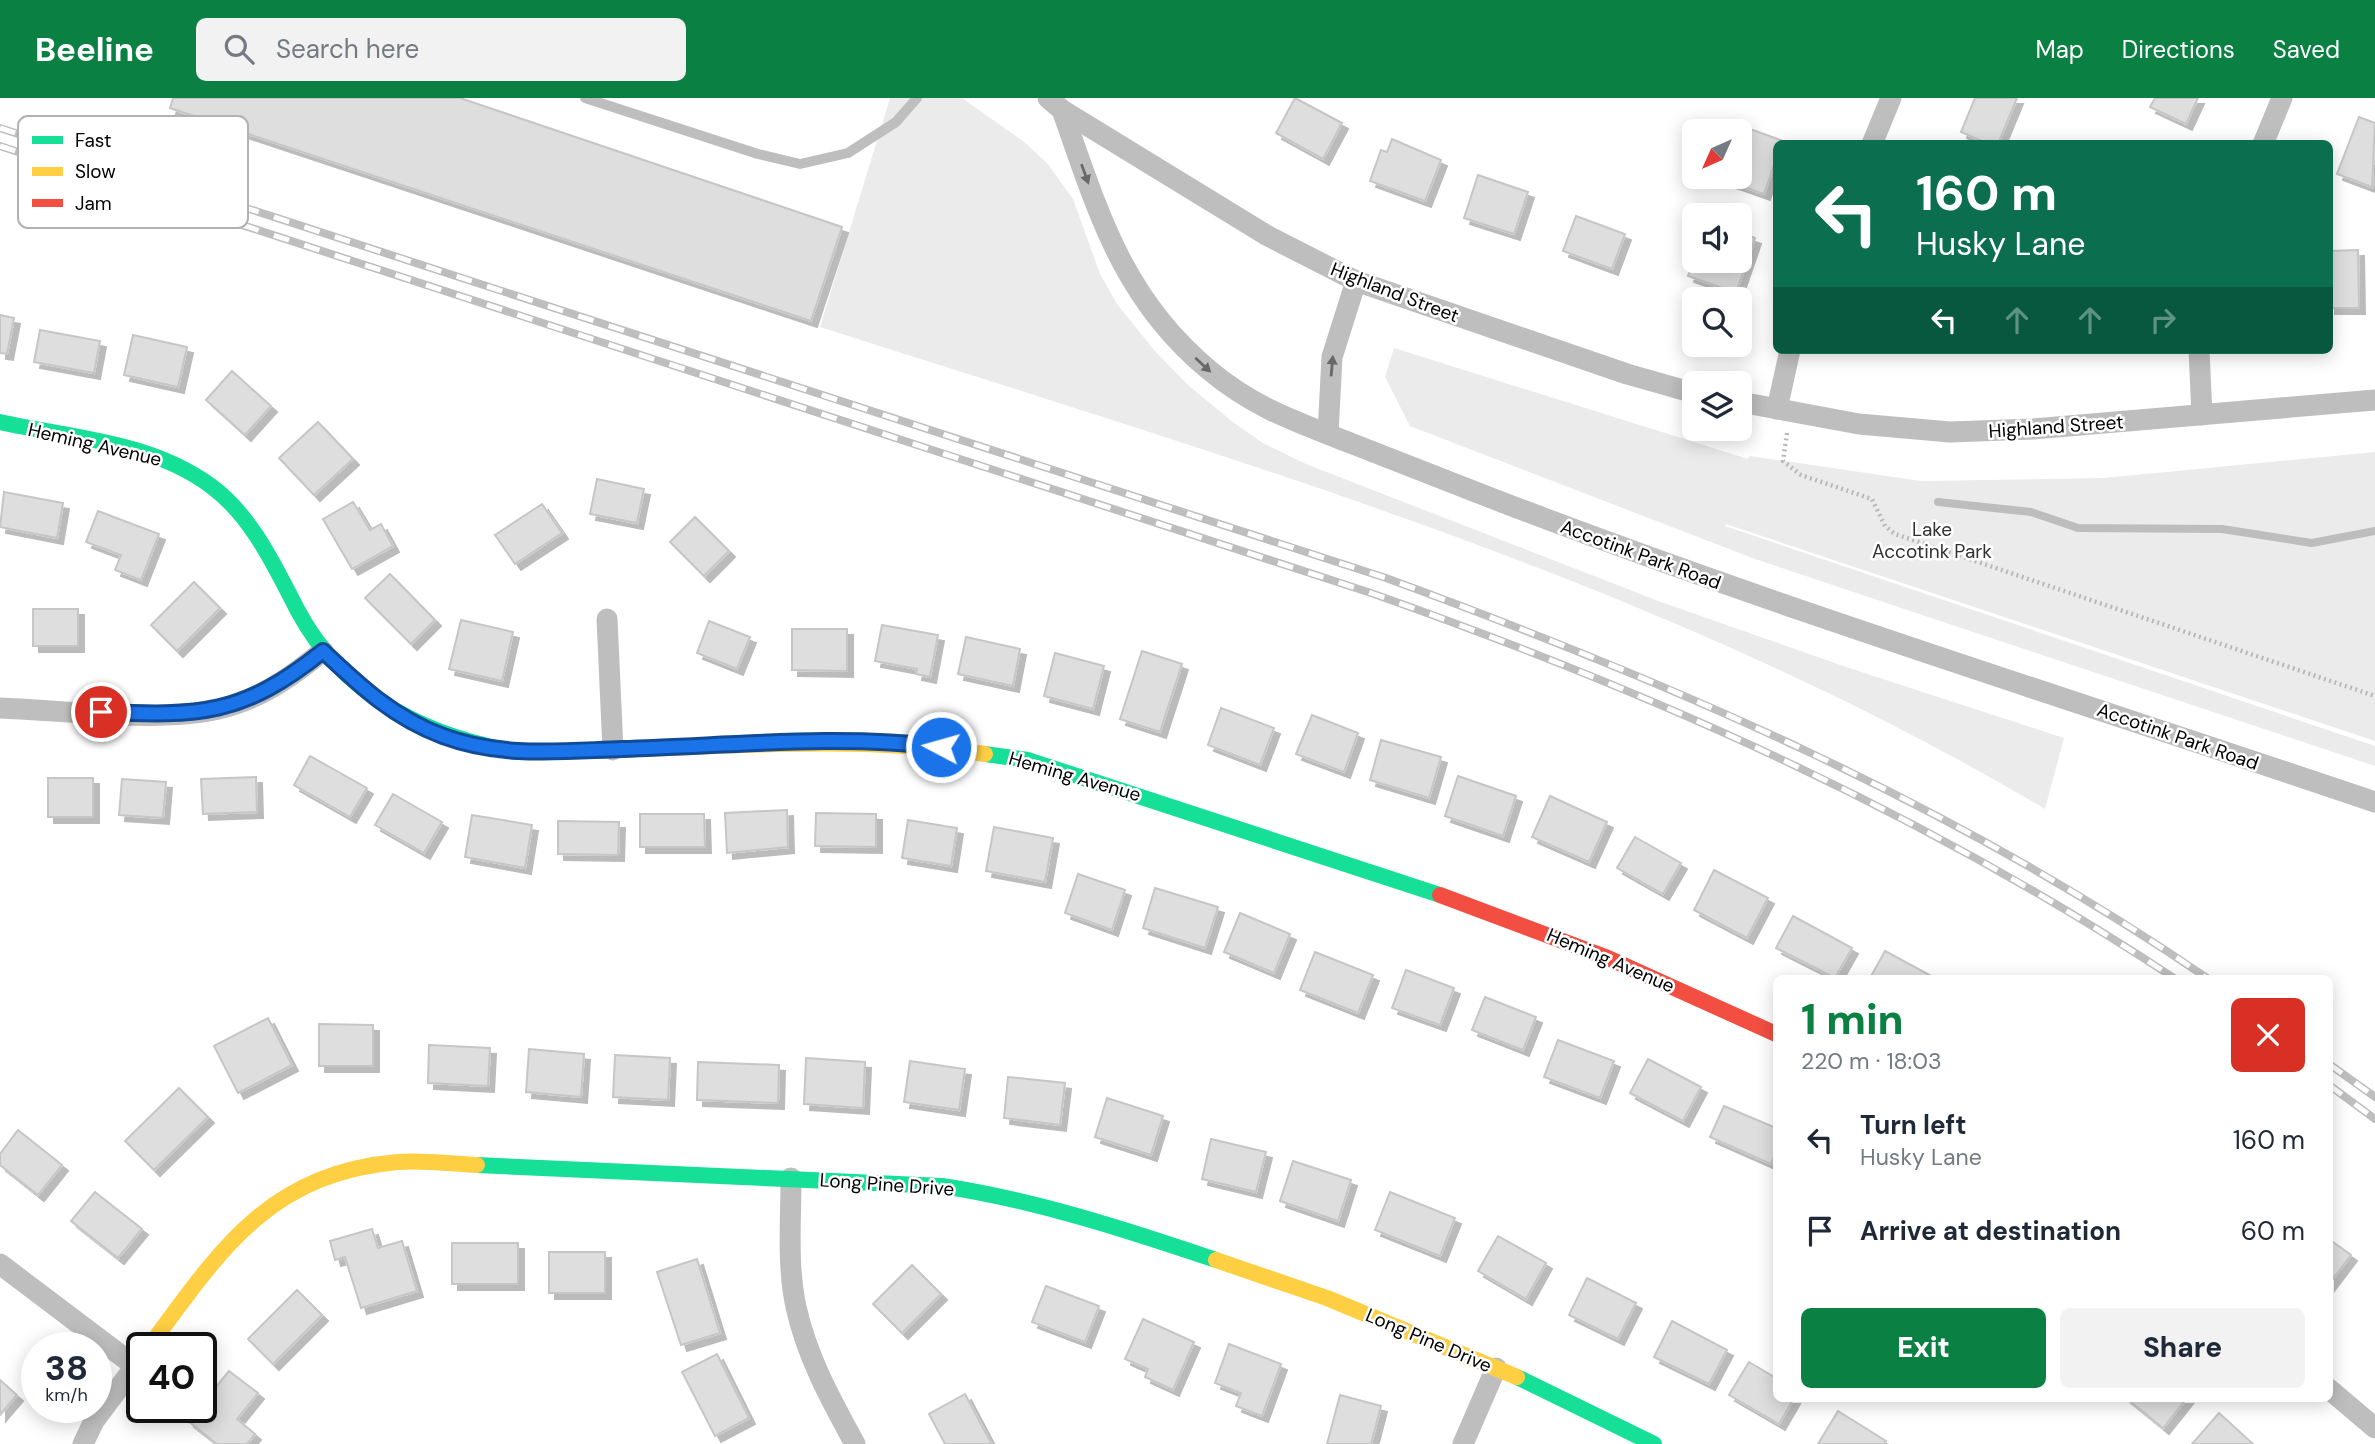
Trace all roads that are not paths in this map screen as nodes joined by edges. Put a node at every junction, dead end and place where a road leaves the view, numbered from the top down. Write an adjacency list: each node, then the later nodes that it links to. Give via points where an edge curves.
1 (585, 98): 2 (lane, via 800,164 848,153 896,122)
2 (917, 98)
3 (1891, 98): 6 (street)
4 (2282, 98): 7 (street)
5 (1055, 104): 8 (street, Highland Street, via 1268,236); 17 (street, Accotink Park Road, one-way to 17, via 1108,239 1170,332 1241,396)
6 (1874, 140)
7 (2265, 140)
8 (1356, 281): 11 (street, Highland Street); 17 (street, one-way to 8, via 1332,357)
9 (1790, 354): 14 (street)
10 (2199, 354): 15 (street)
11 (1682, 390)
12 (2375, 400): 15 (street, Highland Street)
13 (1752, 404): 14 (street, Highland Street)
14 (1784, 410): 15 (street, Highland Street, via 1905,430 1950,432)
15 (2202, 415)
16 (0, 422): 19 (street, Heming Avenue, via 135,450 170,462 210,485 259,537)
17 (1328, 434): 22 (street, Accotink Park Road, via 1748,593)
18 (607, 619): 21 (street)
19 (323, 651): 20 (street, via 274,688 237,704 196,713); 21 (street, Heming Avenue, via 375,700 443,736 517,752)
20 (0, 708)
21 (613, 750): 23 (street, Heming Avenue, via 848,741 918,744 1028,760 1487,909 1608,957)
22 (2375, 802)
23 (1773, 1033)
24 (791, 1178): 26 (street, Long Pine Drive, via 400,1161 342,1169 288,1192 240,1228); 28 (street, Long Pine Drive, via 942,1186 1040,1205 1327,1298); 33 (street, via 790,1263 796,1305 820,1379)
25 (0, 1264): 27 (street)
26 (161, 1332)
27 (126, 1353)
28 (1496, 1368): 34 (street); 35 (street, Long Pine Drive)
29 (126, 1377): 32 (street)
30 (2333, 1392): 31 (street)
31 (2375, 1427)
32 (83, 1444)
33 (855, 1444)
34 (1463, 1444)
35 (1654, 1444)

